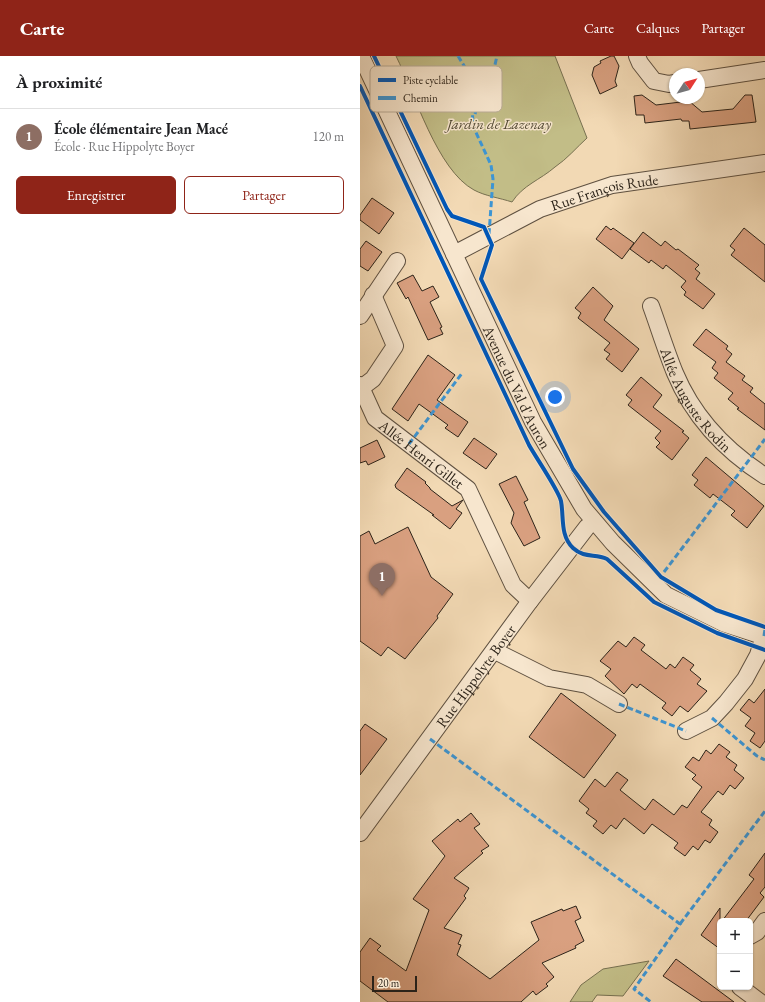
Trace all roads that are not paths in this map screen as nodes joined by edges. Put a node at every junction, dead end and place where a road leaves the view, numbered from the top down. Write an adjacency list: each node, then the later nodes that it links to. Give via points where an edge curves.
1 (361, 56): 4 (street, Avenue du Val d'Auron)
2 (637, 56): 6 (street, via 654,81)
3 (765, 70): 5 (street)
4 (370, 75)
5 (705, 79)
6 (669, 84)
7 (387, 112): 9 (street, Avenue du Val d'Auron)
8 (765, 163): 9 (street, Rue François Rude, via 612,185 540,209)
9 (454, 254): 16 (street, Avenue du Val d'Auron, via 533,422 561,472)
10 (396, 261): 11 (street)
11 (373, 295): 13 (street); 14 (street, Allée Henri Gillet, via 395,346 373,379)
12 (651, 306): 15 (street, Allée Auguste Rodin, via 675,374 698,414 727,448)
13 (360, 316)
14 (361, 386): 17 (street, Allée Henri Gillet, via 375,418 468,489 513,584)
15 (765, 476)
16 (594, 522): 17 (street, Rue Hippolyte Boyer, via 587,527); 18 (street, Avenue du Val d'Auron, via 666,595 725,624)
17 (530, 601): 19 (street, Rue Hippolyte Boyer)
18 (764, 637): 21 (street, via 745,679 726,703 712,718)
19 (495, 651): 20 (street, via 549,678 587,685); 22 (street, Rue Hippolyte Boyer)
20 (619, 704)
21 (686, 731)
22 (360, 833)
23 (765, 921): 24 (street)
24 (753, 934)
25 (744, 990): 26 (street)
26 (760, 1002)

